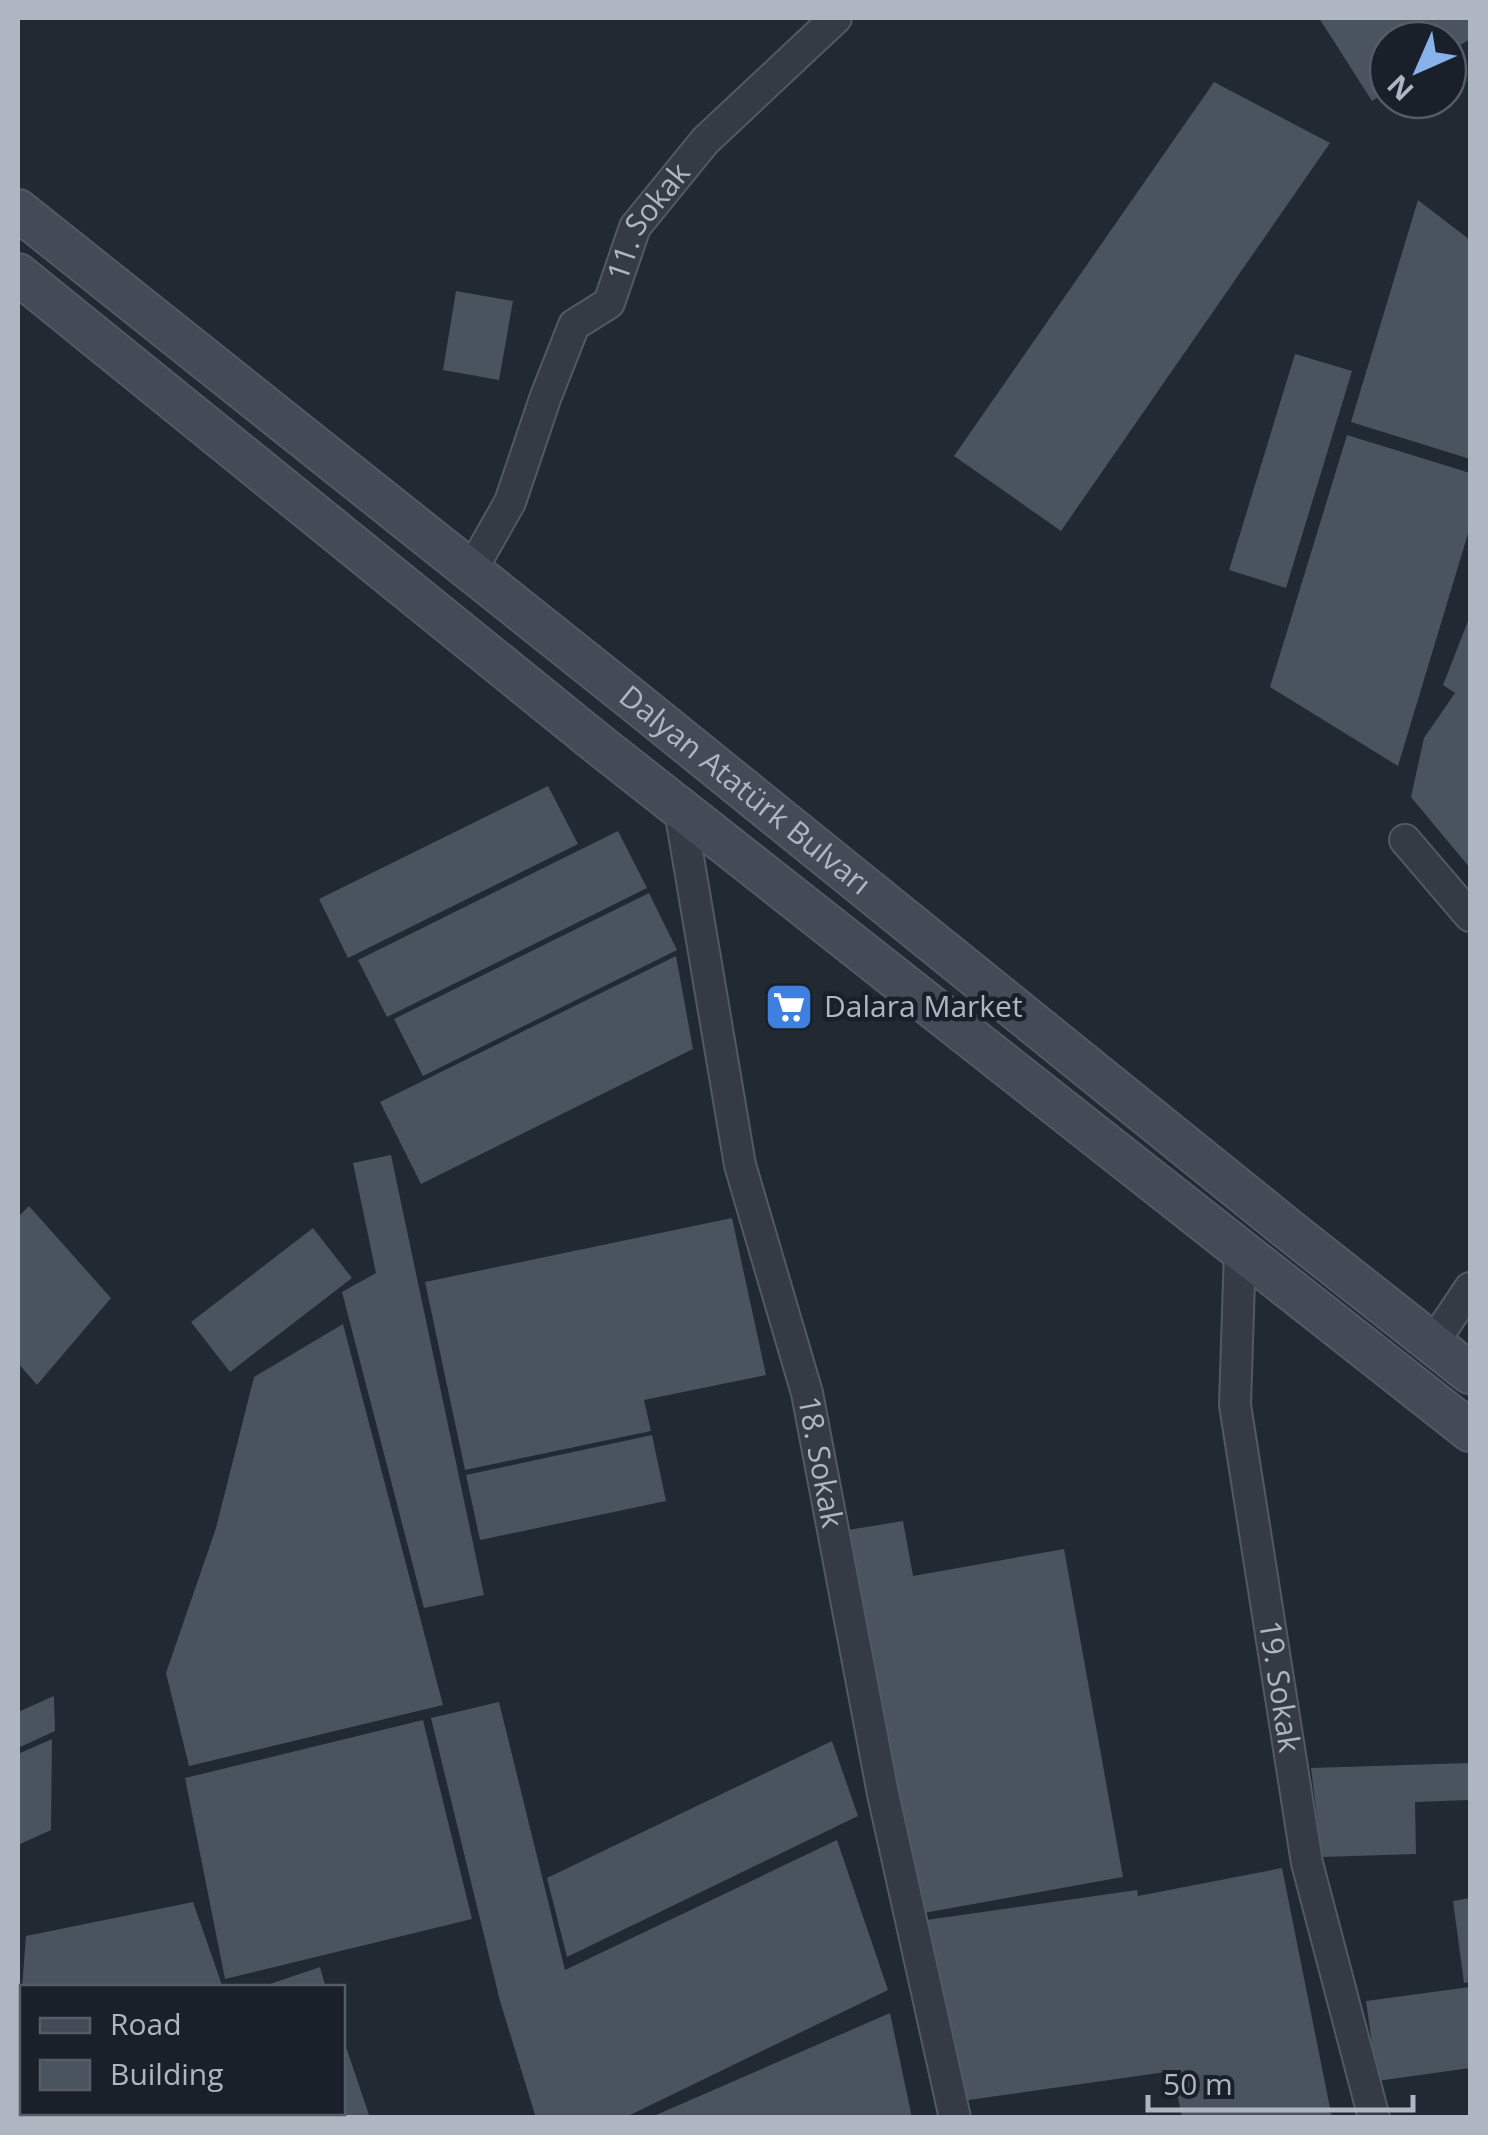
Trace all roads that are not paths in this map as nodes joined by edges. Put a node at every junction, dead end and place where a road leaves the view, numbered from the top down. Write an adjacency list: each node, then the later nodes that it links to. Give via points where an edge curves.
1 (836, 18): 4 (street, 11. Sokak, via 705,141 636,227 609,303 574,325 510,502)
2 (18, 210): 4 (main road, Dalyan Atatürk Bulvarı)
3 (18, 274): 5 (main road, Dalyan Atatürk Bulvarı)
4 (471, 571): 10 (main road, Dalyan Atatürk Bulvarı)
5 (680, 810): 8 (main road, Dalyan Atatürk Bulvarı); 13 (street, 18. Sokak, via 740,1165 808,1393)
6 (1405, 840): 7 (street)
7 (1470, 916)
8 (1240, 1250): 12 (main road, Dalyan Atatürk Bulvarı); 14 (street, 19. Sokak, via 1235,1405 1307,1863)
9 (1470, 1288): 10 (street)
10 (1433, 1344): 11 (main road, Dalyan Atatürk Bulvarı)
11 (1470, 1373)
12 (1470, 1431)
13 (954, 2118)
14 (1374, 2118)

